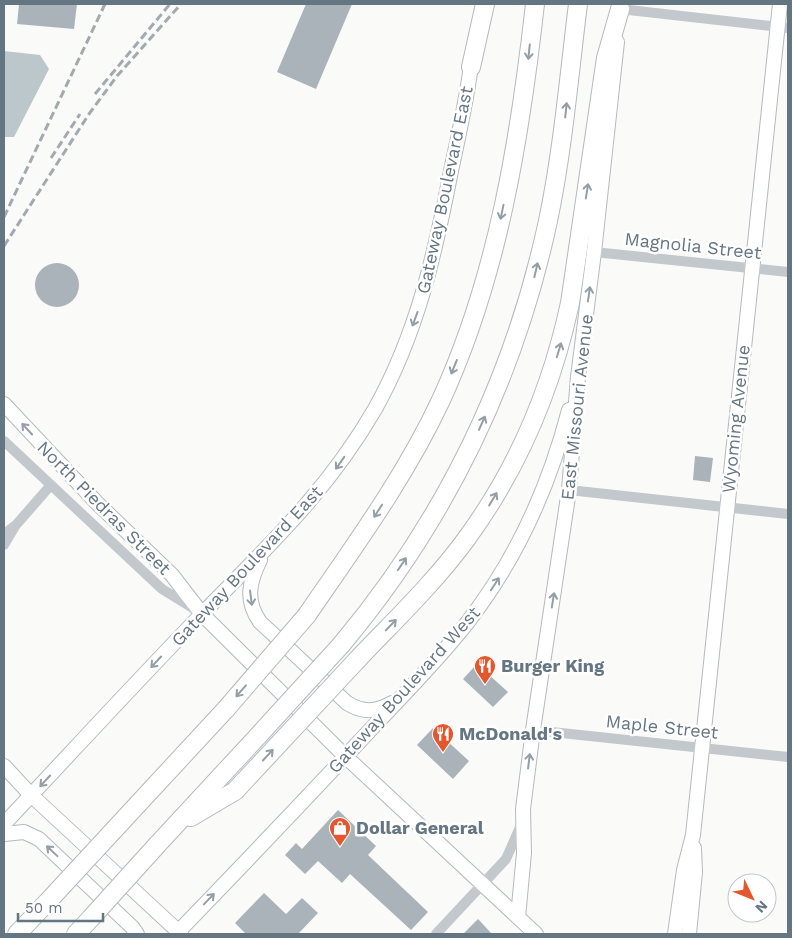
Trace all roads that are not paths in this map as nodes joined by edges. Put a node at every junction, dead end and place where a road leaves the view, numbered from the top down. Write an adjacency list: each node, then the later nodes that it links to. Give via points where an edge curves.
1 (478, 4): 8 (main road, Gateway Boulevard East)
2 (485, 4): 8 (highway)
3 (534, 4): 38 (highway, one-way to 38, bridge, via 524,95 494,246 460,353 441,399 394,486 307,615 226,709)
4 (578, 4): 33 (highway, one-way to 4, bridge, via 373,605 436,511 466,459 496,391 528,296 548,221 566,117)
5 (780, 4): 7 (main road, Wyoming Avenue)
6 (621, 6): 7 (street); 9 (main road, East Missouri Avenue); 33 (highway, one-way to 6, bridge, via 235,791 420,594 466,539 510,469 538,410 563,337 606,58)
7 (783, 27): 10 (main road, Wyoming Avenue)
8 (471, 67): 22 (main road, Gateway Boulevard East, one-way to 22, via 435,251 409,337 376,407 353,444 315,496)
9 (594, 252): 10 (street, Magnolia Street); 12 (main road, East Missouri Avenue, one-way to 9)
10 (752, 269): 11 (street, Magnolia Street); 17 (main road, Wyoming Avenue)
11 (788, 272)
12 (578, 377): 16 (main road, East Missouri Avenue); 24 (main road, Gateway Boulevard West, one-way to 12, via 467,624 500,576 538,503 557,455)
13 (4, 404): 23 (main road, North Piedras Street, one-way to 13, via 172,575)
14 (4, 441): 15 (street, North Piedras Street)
15 (50, 486): 19 (street); 23 (street, North Piedras Street, via 162,589)
16 (570, 490): 17 (street); 25 (main road, East Missouri Avenue, one-way to 16)
17 (727, 507): 18 (street); 26 (main road, Wyoming Avenue)
18 (788, 514)
19 (16, 525): 20 (street); 21 (street)
20 (4, 534)
21 (4, 545)
22 (263, 552): 23 (main road, Gateway Boulevard East); 24 (main road, one-way to 24, via 249,594 250,605 260,622 355,708 361,711 381,709)
23 (202, 614): 27 (main road, North Piedras Street); 30 (main road, Gateway Boulevard East, one-way to 30)
24 (398, 700): 27 (main road, Gateway Boulevard West)
25 (533, 730): 26 (street, Maple Street); 31 (main road, East Missouri Avenue, one-way to 25)
26 (701, 747): 28 (street, Maple Street); 37 (main road, Wyoming Avenue, via 693,835 696,872)
27 (345, 756): 35 (main road, North Piedras Street); 39 (main road, Gateway Boulevard West, one-way to 27)
28 (788, 757)
29 (4, 766): 30 (main road)
30 (31, 795): 32 (main road, Gateway Boulevard East); 39 (main road)
31 (523, 809): 35 (street, East Missouri Avenue, via 511,849); 36 (main road, East Missouri Avenue, via 524,853)
32 (4, 824)
33 (176, 826): 40 (highway, bridge)
34 (4, 834): 41 (main road, one-way to 34, via 39,838 24,832)
35 (483, 884): 36 (main road, North Piedras Street); 42 (street, East Missouri Avenue)
36 (518, 917): 43 (main road, North Piedras Street)
37 (684, 918): 44 (main road, Wyoming Avenue); 45 (main road, Wyoming Avenue)
38 (19, 931)
39 (178, 933)
40 (76, 934)
41 (137, 934)
42 (436, 934)
43 (536, 934)
44 (674, 934)
45 (688, 934)

